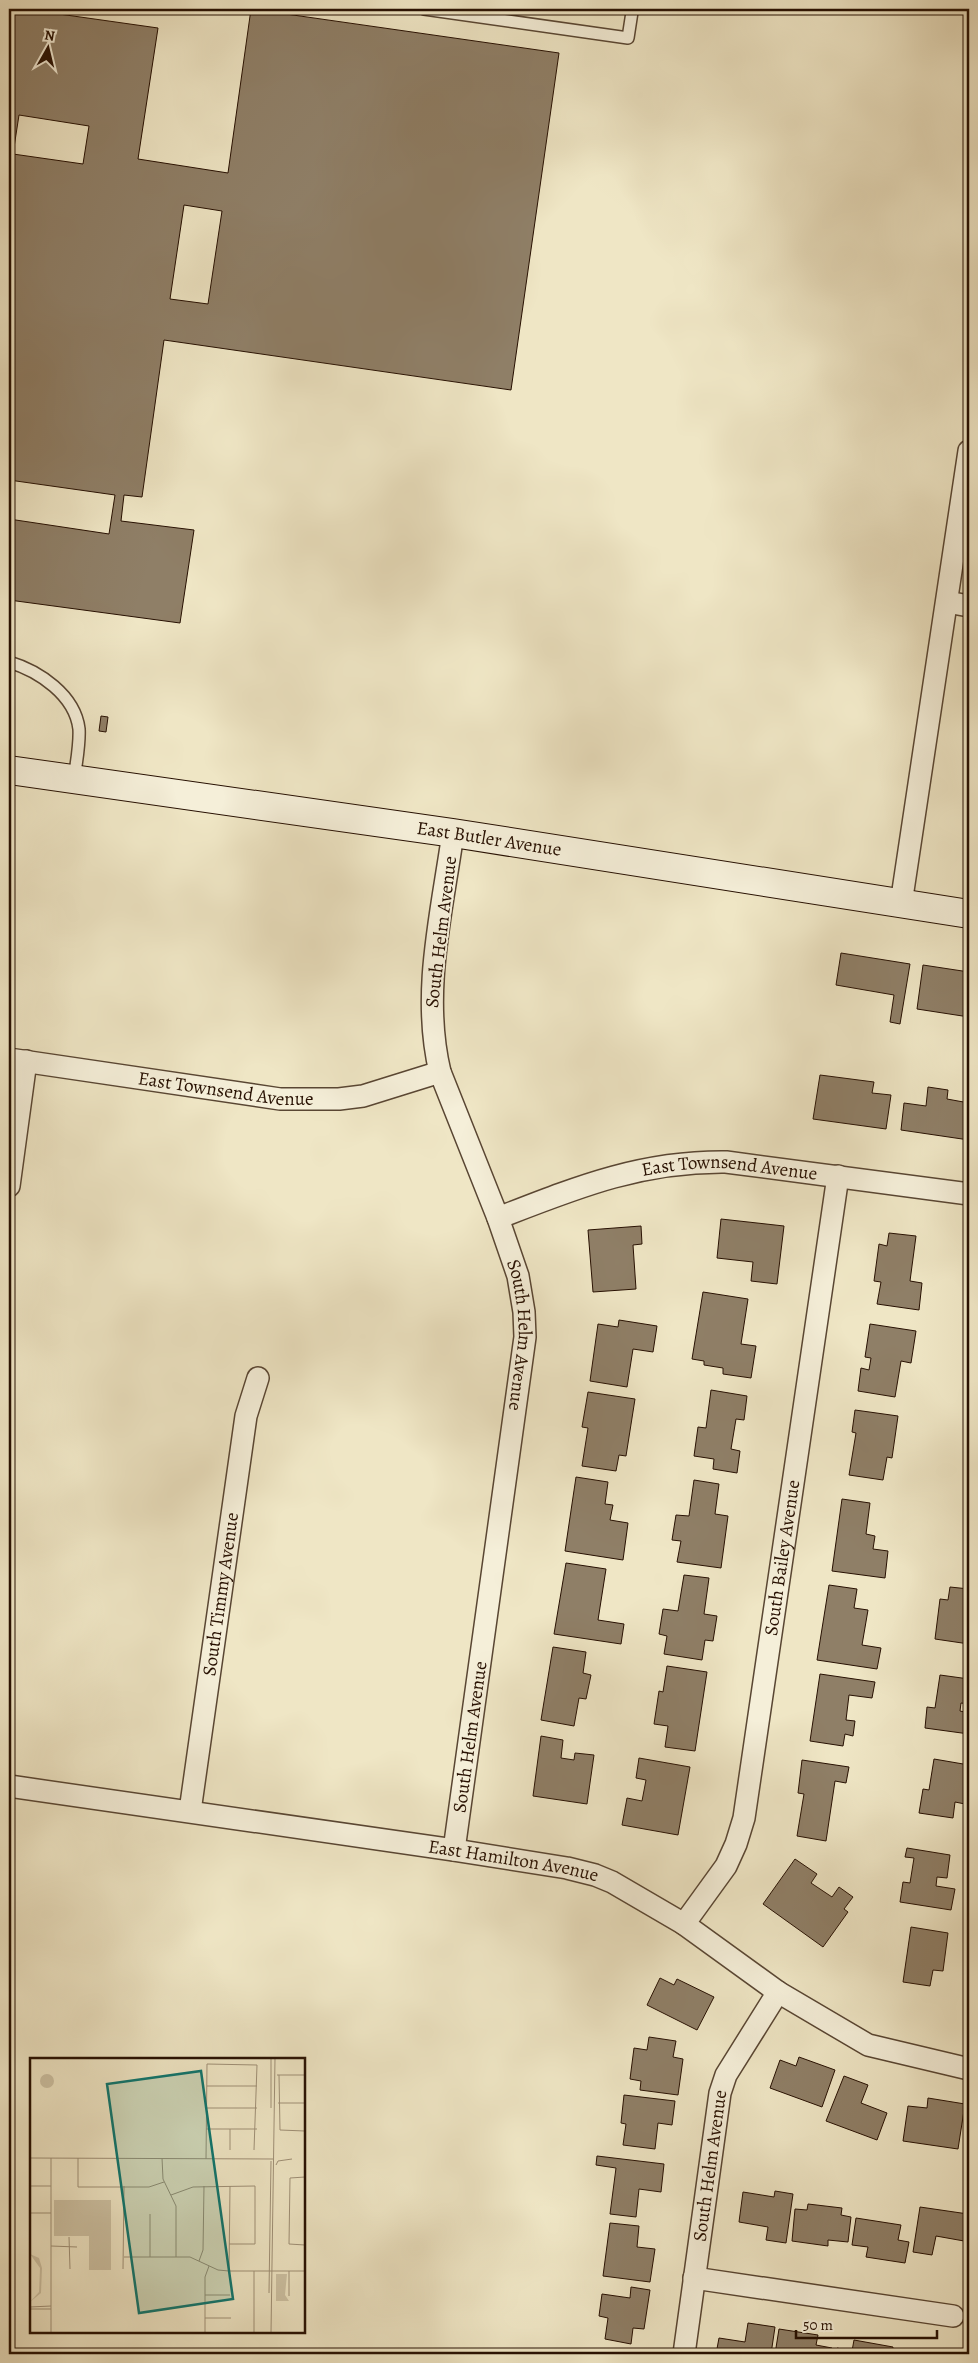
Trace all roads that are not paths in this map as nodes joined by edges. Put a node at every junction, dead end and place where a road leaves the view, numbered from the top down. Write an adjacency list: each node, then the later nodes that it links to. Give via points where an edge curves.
1 (424, 9): 2 (lane, via 628,38)
2 (632, 10)
3 (969, 451): 4 (street)
4 (947, 602): 5 (street); 10 (street)
5 (969, 606)
6 (9, 662): 8 (lane, via 43,677 74,711 79,738)
7 (9, 770): 8 (street, East Butler Avenue)
8 (74, 780): 9 (street, East Butler Avenue)
9 (453, 833): 10 (street, East Butler Avenue); 13 (street, South Helm Avenue, via 432,984 432,1027)
10 (901, 904): 11 (street, East Butler Avenue)
11 (969, 914)
12 (17, 1060): 13 (street, East Townsend Avenue, via 280,1099 309,1100 363,1096); 15 (street)
13 (440, 1072): 17 (street, South Helm Avenue)
14 (838, 1176): 16 (street, East Townsend Avenue); 17 (street, East Townsend Avenue, via 726,1162 667,1165 591,1182); 22 (street, South Bailey Avenue, via 744,1818 726,1866)
15 (9, 1186)
16 (969, 1194)
17 (498, 1218): 21 (street, South Helm Avenue, via 518,1276 524,1337)
18 (258, 1378): 20 (street, South Timmy Avenue, via 246,1416)
19 (9, 1786): 20 (street, East Hamilton Avenue)
20 (190, 1811): 21 (street, East Hamilton Avenue)
21 (454, 1850): 22 (street, East Hamilton Avenue, via 595,1875)
22 (684, 1924): 23 (street, East Hamilton Avenue)
23 (778, 1992): 24 (street, East Hamilton Avenue, via 868,2045); 25 (street, South Helm Avenue, via 726,2075 720,2093)
24 (969, 2068)
25 (694, 2278): 26 (street); 27 (street, South Helm Avenue)
26 (953, 2316)
27 (684, 2354)

